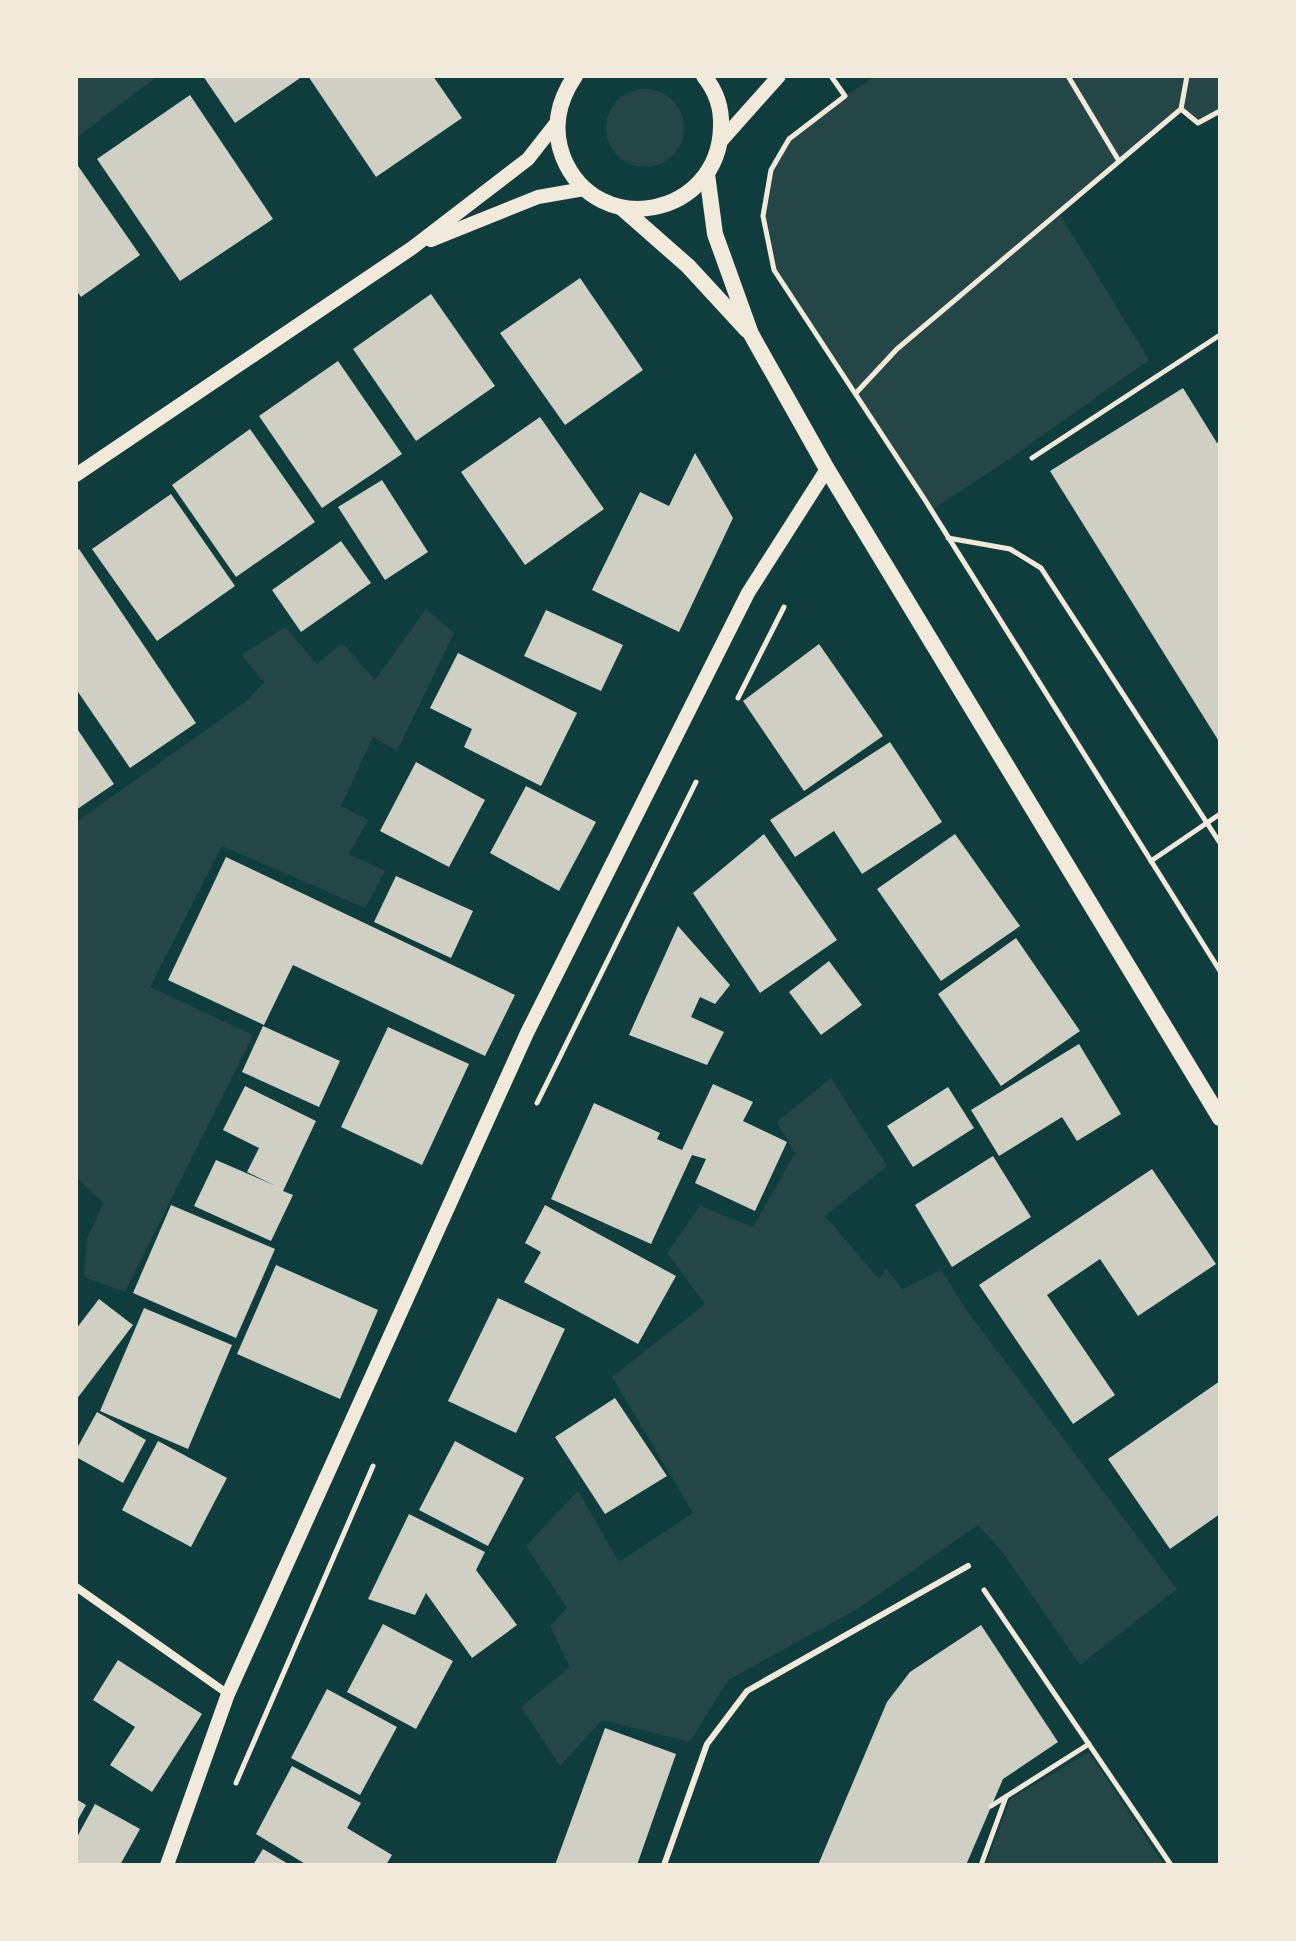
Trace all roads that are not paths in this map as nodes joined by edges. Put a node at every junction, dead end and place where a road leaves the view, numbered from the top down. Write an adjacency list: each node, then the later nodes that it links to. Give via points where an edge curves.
1 (704, 76): 5 (main road, via 722,114)
2 (779, 76): 5 (street)
3 (566, 80): 4 (main road)
4 (557, 122): 7 (main road, via 559,147); 9 (street, via 528,159)
5 (721, 141): 6 (main road)
6 (707, 174): 8 (main road, via 690,192 665,205); 10 (main road, via 715,234)
7 (584, 189): 8 (main road); 9 (street, via 538,197)
8 (622, 208): 10 (main road, via 688,266)
9 (412, 248): 12 (street)
10 (751, 334): 11 (main road)
11 (827, 469): 13 (main road); 16 (street, via 748,593 542,1002)
12 (76, 475)
13 (1220, 1118)
14 (968, 1566): 18 (lane, via 747,1691 707,1744)
15 (76, 1587): 16 (street)
16 (228, 1694): 17 (street)
17 (167, 1865)
18 (664, 1865)

